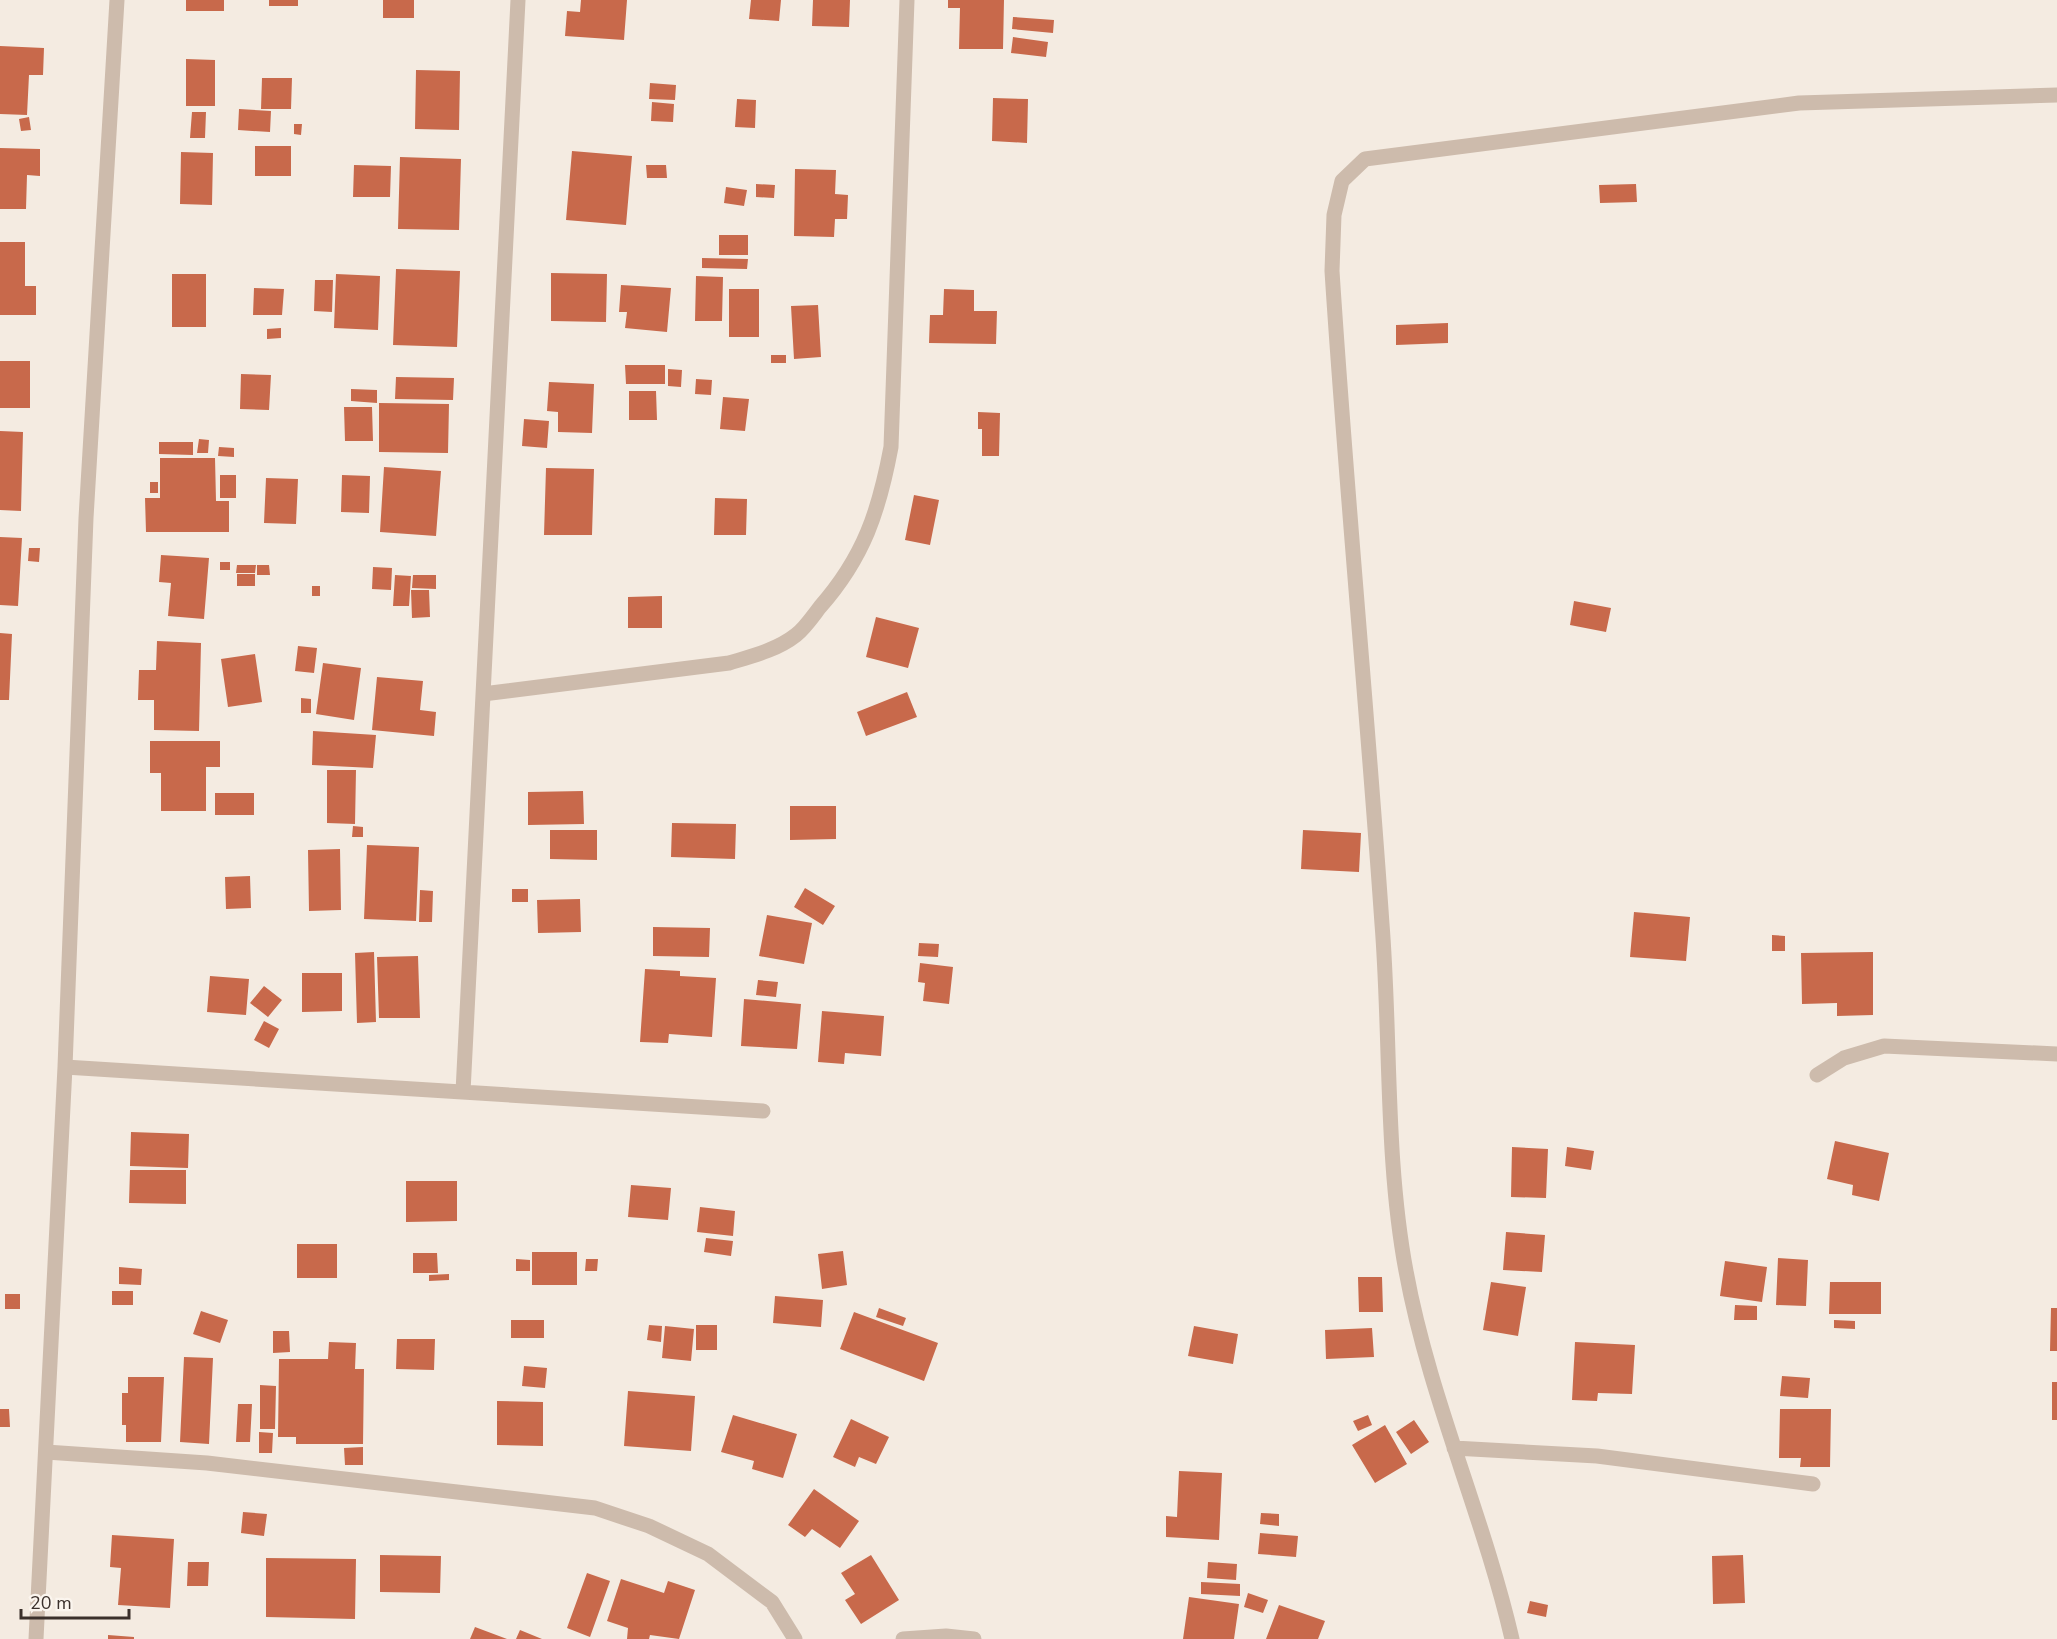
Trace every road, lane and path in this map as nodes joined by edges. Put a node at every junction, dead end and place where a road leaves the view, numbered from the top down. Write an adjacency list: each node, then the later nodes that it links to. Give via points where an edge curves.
1 (117, 0): 7 (street, via 86,519)
2 (518, 0): 5 (street)
3 (907, 0): 5 (street, via 891,447 870,532 840,584 797,635 765,652 729,663)
4 (2057, 95): 11 (street, via 1799,103 1365,159 1342,181 1334,215 1333,283 1385,963 1394,1176 1406,1269 1422,1345)
5 (483, 694): 9 (street)
6 (2057, 1054): 8 (street, via 1884,1046 1844,1058)
7 (65, 1067): 9 (street); 12 (street)
8 (1817, 1076)
9 (463, 1092): 10 (street)
10 (763, 1111)
11 (1454, 1448): 13 (street, via 1597,1456); 18 (street, via 1488,1547)
12 (45, 1452): 14 (street); 15 (street, via 207,1463 595,1508 649,1526 708,1554 772,1602)
13 (1813, 1484)
14 (36, 1639)
15 (795, 1639)
16 (903, 1639): 17 (street)
17 (974, 1639)
18 (1512, 1639)

